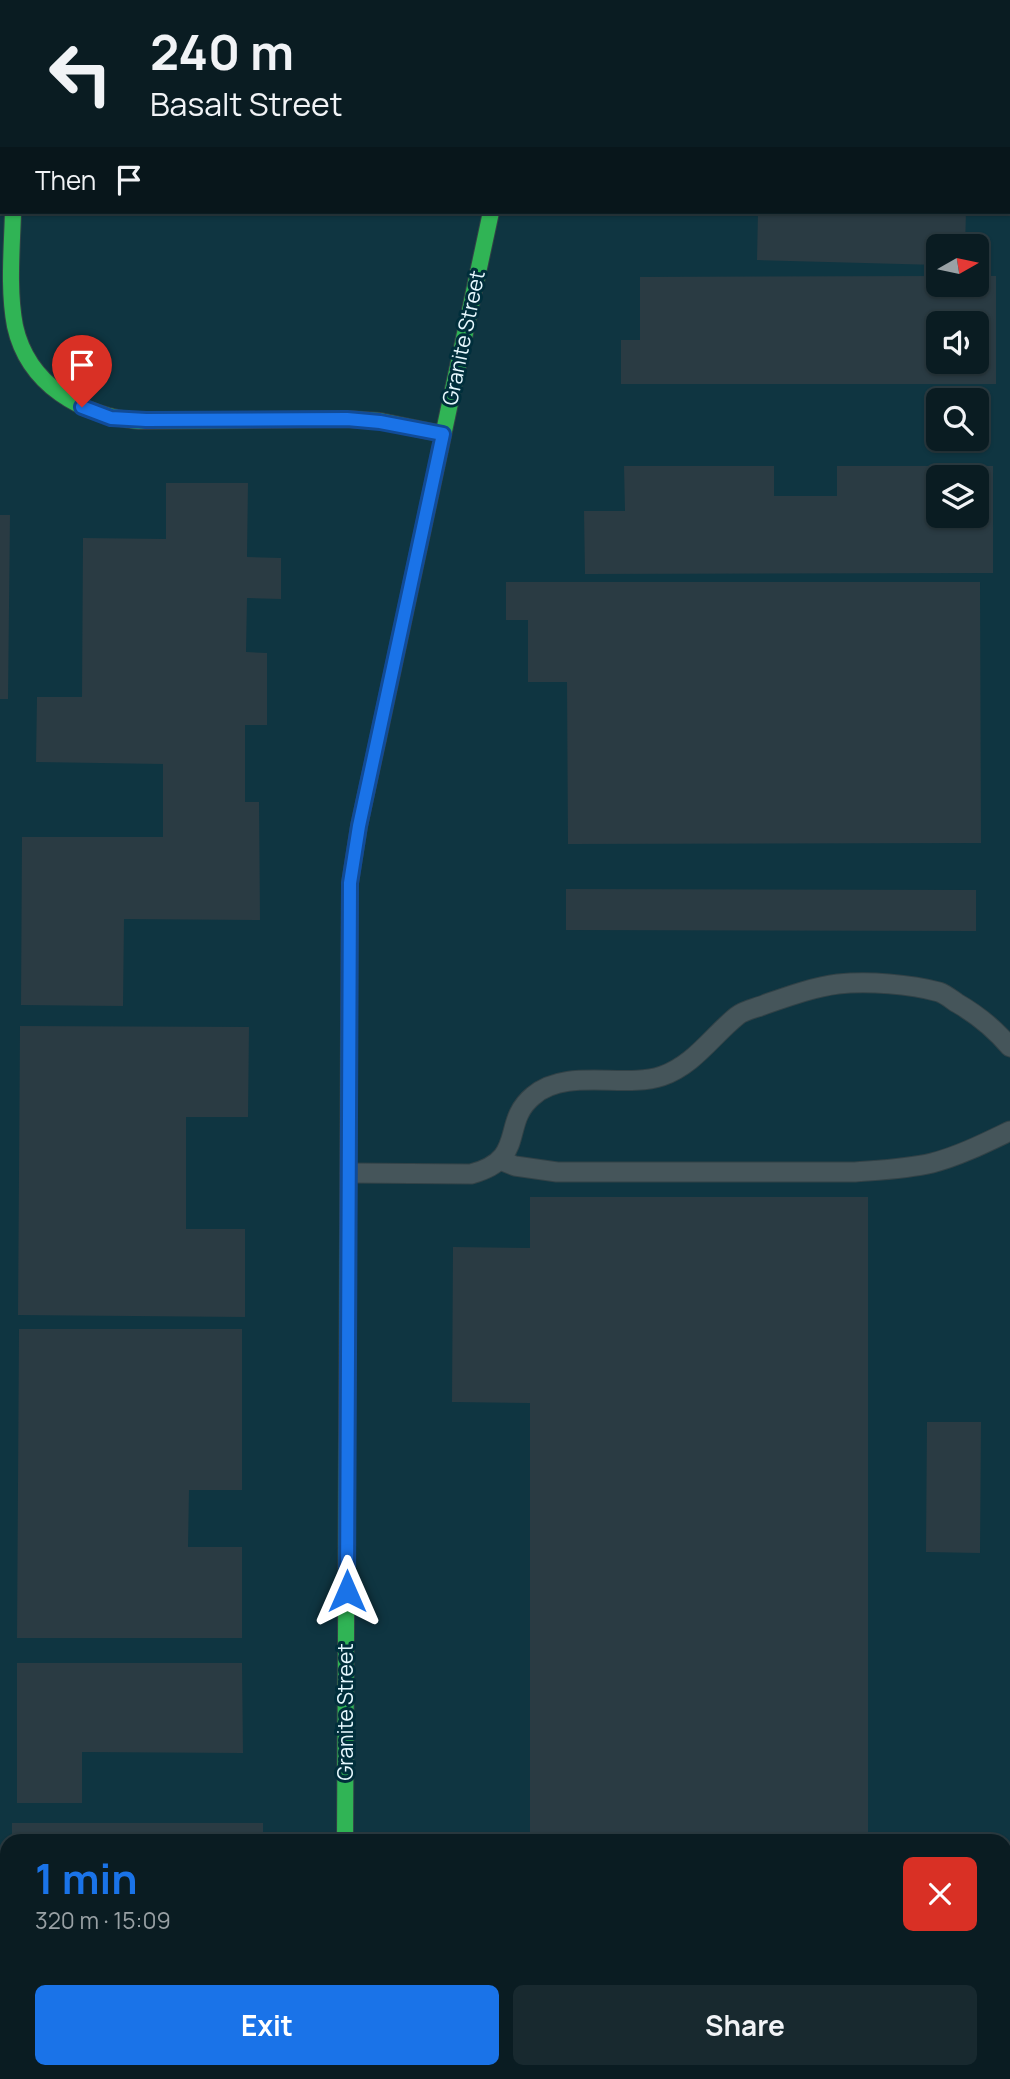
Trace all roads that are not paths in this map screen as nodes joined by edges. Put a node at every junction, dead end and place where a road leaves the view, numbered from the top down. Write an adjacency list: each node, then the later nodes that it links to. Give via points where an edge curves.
1 (13, 214): 3 (street, via 18,336 40,375 60,395 82,407 111,418 347,419)
2 (491, 214): 3 (street, Granite Street)
3 (443, 434): 7 (street, Granite Street, via 350,883)
4 (1010, 1047): 6 (lane, via 982,1018 940,993 890,984 838,984 738,1014 685,1064 663,1076 570,1081 534,1094 521,1108 511,1145)
5 (1010, 1131): 6 (lane, via 933,1163 897,1170 557,1172)
6 (499, 1160): 7 (lane, via 471,1174)
7 (350, 1173): 8 (street, Granite Street)
8 (345, 1834)

